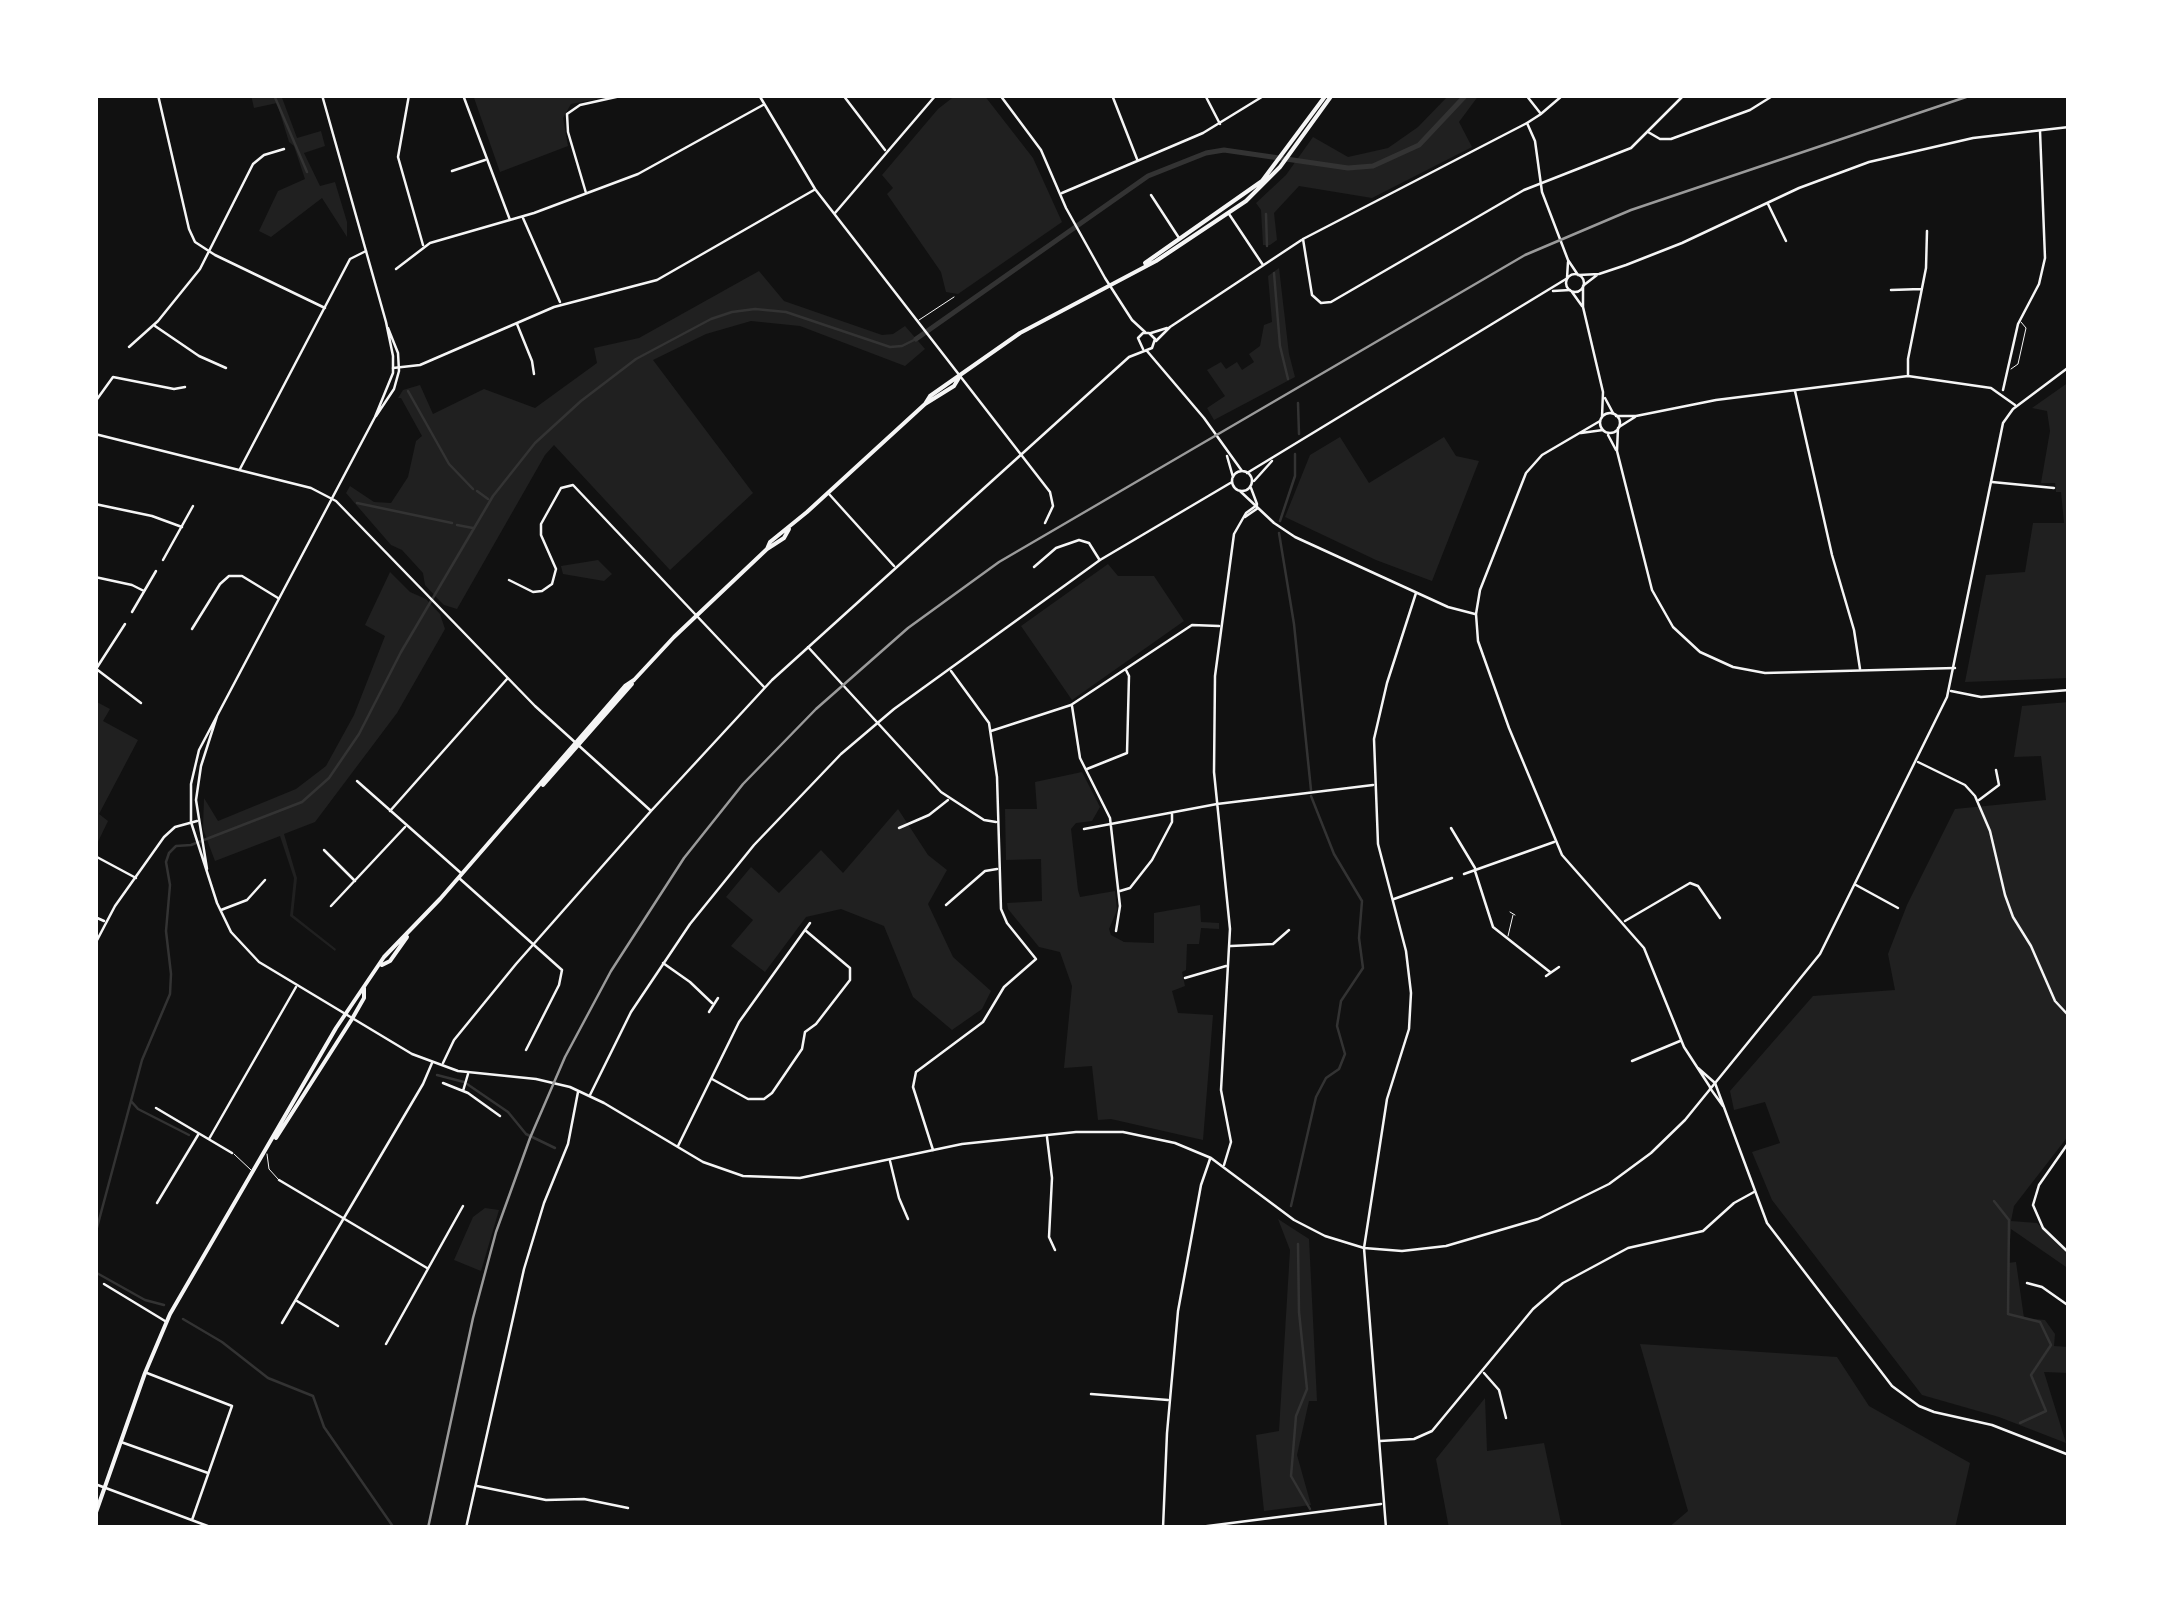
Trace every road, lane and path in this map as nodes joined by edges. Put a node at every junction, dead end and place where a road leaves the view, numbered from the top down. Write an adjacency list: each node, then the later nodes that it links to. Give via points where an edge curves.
1 (158, 95): 46 (street, via 190,233)
2 (322, 95): 45 (street)
3 (409, 95): 44 (street, via 398,158)
4 (463, 95): 27 (street)
5 (625, 95): 32 (street, via 580,104 567,114)
6 (758, 95): 18 (street)
7 (843, 95): 26 (street)
8 (936, 95): 26 (street)
9 (1000, 95): 33 (street, via 1041,150)
10 (1112, 95): 28 (street)
11 (1206, 95): 20 (street)
12 (1266, 95): 20 (street)
13 (1329, 95): 36 (highway, via 1278,166)
14 (1526, 95): 19 (street)
15 (1563, 95): 19 (street)
16 (1684, 95): 24 (street)
17 (1774, 95): 24 (street, via 1671,139)
18 (764, 104): 31 (street); 32 (street, via 664,161)
19 (1540, 114): 21 (street)
20 (1220, 124): 28 (street)
21 (1527, 124): 30 (street); 42 (street)
22 (2069, 128): 23 (street)
23 (2040, 130): 35 (street, via 1882,158); 66 (street, via 2044,258)
24 (1648, 132): 30 (street, via 1617,156)
25 (284, 149): 46 (street, via 250,168)
26 (886, 151): 37 (street)
27 (486, 159): 29 (street); 39 (street)
28 (1138, 161): 33 (street)
29 (452, 171)
30 (1540, 184): 42 (street, via 1328,303 1312,295); 47 (street)
31 (815, 189): 37 (street); 61 (street, via 657,280)
32 (587, 194): 38 (street)
33 (1060, 194): 55 (street)
34 (1151, 196): 41 (street)
35 (1768, 202): 43 (street); 51 (street)
36 (1226, 210): 41 (highway); 48 (highway); 49 (street)
37 (834, 214): 65 (street)
38 (522, 217): 39 (street); 61 (street)
39 (510, 220): 44 (street)
40 (1927, 230): 56 (street)
41 (1179, 238): 48 (highway)
42 (1303, 240): 49 (street)
43 (1786, 240)
44 (424, 246): 50 (street)
45 (366, 251): 63 (street, via 353,256); 79 (street)
46 (209, 252): 63 (street); 68 (street)
47 (1568, 260): 52 (street); 53 (street)
48 (1142, 266): 55 (highway)
49 (1263, 266): 69 (street)
50 (396, 269)
51 (1599, 274): 52 (street); 54 (street)
52 (1579, 275): 53 (street); 54 (street)
53 (1567, 278): 57 (street); 59 (street)
54 (1583, 286): 57 (street); 62 (street)
55 (1110, 287): 64 (street); 82 (highway, via 1020,333)
56 (1922, 289): 58 (street); 83 (street)
57 (1571, 290): 59 (street); 62 (street)
58 (1891, 290)
59 (1551, 291): 102 (street)
60 (954, 297): 65 (lane)
61 (561, 304): 67 (street)
62 (1582, 307): 88 (street)
63 (325, 308): 103 (street)
64 (1132, 320): 70 (street); 71 (street)
65 (917, 321): 82 (street)
66 (2020, 321): 80 (street); 80 (lane, via 2026,326 2018,364)
67 (516, 323): 79 (street, via 420,365); 81 (street)
68 (154, 325): 73 (street); 78 (street)
69 (1170, 327): 70 (street); 72 (street)
70 (1148, 333): 71 (street); 72 (street)
71 (1138, 339): 74 (street); 75 (street)
72 (1154, 344): 74 (street); 76 (street)
73 (128, 347)
74 (1144, 350): 75 (street); 76 (street)
75 (1129, 357): 101 (street)
76 (1159, 362): 99 (street)
77 (2069, 367): 91 (street)
78 (226, 368)
79 (396, 368): 113 (street)
80 (2008, 369): 89 (street)
81 (534, 374)
82 (960, 376): 101 (street); 111 (highway)
83 (1908, 376): 86 (street); 89 (street)
84 (95, 386): 87 (street)
85 (185, 387): 87 (street, via 113,377)
86 (1795, 389): 93 (street); 140 (street)
87 (100, 390): 90 (street)
88 (1603, 392): 92 (street); 94 (street)
89 (2002, 393): 91 (street)
90 (95, 402)
91 (2016, 406): 107 (street, via 2003,422)
92 (1615, 415): 93 (street); 94 (street); 95 (street)
93 (1636, 416): 95 (street)
94 (1601, 419): 96 (street); 98 (street)
95 (1618, 428): 96 (street); 100 (street)
96 (1604, 431): 98 (street); 100 (street)
97 (95, 434): 103 (street)
98 (1575, 435): 130 (street, via 1526,473)
99 (1224, 450): 104 (street); 105 (street)
100 (1617, 451): 140 (street, via 1652,590 1688,642 1748,671)
101 (1020, 455): 117 (street, via 1052,495); 121 (street)
102 (1277, 457): 104 (street); 108 (street)
103 (239, 470): 113 (street)
104 (1245, 472): 105 (street); 108 (street)
105 (1233, 476): 106 (street)
106 (1232, 482): 110 (street); 112 (street)
107 (1990, 482): 109 (street); 137 (street)
108 (1251, 485): 110 (street); 116 (street)
109 (2054, 488)
110 (1239, 491): 112 (street); 116 (street)
111 (828, 492): 121 (street); 131 (highway)
112 (1217, 493): 120 (street)
113 (332, 498): 128 (street); 141 (street)
114 (95, 504): 118 (street)
115 (194, 506): 118 (street)
116 (1257, 506): 127 (street, via 1295,537); 133 (street, via 1234,534)
117 (1045, 523)
118 (182, 527): 119 (street)
119 (163, 560)
120 (1100, 560): 122 (street, via 1079,540); 138 (street)
121 (894, 567): 135 (street)
122 (1034, 567)
123 (156, 571): 126 (street)
124 (95, 577): 126 (street)
125 (509, 580): 131 (street, via 533,592 552,584 556,569 541,524 570,484)
126 (144, 591): 129 (street)
127 (1416, 593): 130 (street); 156 (street, via 1377,719)
128 (278, 598): 134 (street, via 242,576 229,576); 164 (street, via 219,710 199,772)
129 (132, 612)
130 (1476, 614): 171 (street, via 1484,659)
131 (697, 615): 142 (highway); 143 (street)
132 (125, 624): 136 (street)
133 (1220, 626): 139 (street, via 1192,625); 160 (street, via 1213,712)
134 (192, 628)
135 (808, 646): 143 (street); 148 (street)
136 (96, 668): 146 (street)
137 (1955, 668): 140 (street); 145 (street)
138 (950, 670): 148 (street); 149 (street)
139 (1125, 670): 147 (street); 153 (street, via 1126,753)
140 (1860, 670)
141 (508, 678): 150 (street); 161 (street)
142 (634, 680): 150 (highway); 151 (highway)
143 (765, 688): 162 (street)
144 (2069, 690): 145 (street, via 1981,697)
145 (1949, 691): 152 (street)
146 (141, 703)
147 (1072, 705): 149 (street); 153 (street)
148 (878, 722): 158 (street); 202 (street, via 754,845)
149 (991, 730): 165 (street)
150 (574, 742): 151 (street); 157 (highway)
151 (580, 747): 157 (highway); 162 (street)
152 (1918, 762): 159 (street, via 1969,788); 182 (street)
153 (1086, 770): 166 (street)
154 (1996, 770): 159 (street, via 1999,784)
155 (357, 781): 161 (street)
156 (1374, 784): 160 (street); 184 (street, via 1378,844)
157 (536, 792): 177 (highway)
158 (949, 799): 165 (street); 168 (street)
159 (1978, 801): 214 (street, via 2004,896 2055,1001)
160 (1218, 804): 163 (street); 201 (street)
161 (390, 811): 167 (street)
162 (651, 811): 200 (street)
163 (1171, 813): 166 (street); 183 (street, via 1150,863 1130,888)
164 (194, 822): 178 (street, via 167,833); 188 (street)
165 (997, 822): 174 (street)
166 (1111, 825): 170 (street); 183 (street)
167 (406, 826): 177 (street); 181 (street)
168 (899, 828)
169 (1451, 828): 175 (street)
170 (1084, 830)
171 (1555, 841): 175 (street); 193 (street, via 1571,869)
172 (324, 850): 181 (street)
173 (95, 856): 178 (street)
174 (999, 869): 185 (street, via 985,872); 240 (street, via 1002,914 1036,958 1004,987 983,1022 914,1076)
175 (1476, 870): 176 (street); 198 (street, via 1491,922)
176 (1464, 874)
177 (461, 876): 200 (street); 209 (highway, via 384,957)
178 (137, 878): 192 (street)
179 (1452, 878): 184 (street)
180 (265, 880): 188 (street, via 247,900)
181 (356, 882): 186 (street)
182 (1855, 884): 187 (street); 225 (street, via 1816,960)
183 (1118, 891): 197 (street)
184 (1392, 900): 254 (street, via 1408,962 1410,1022 1387,1099)
185 (946, 905)
186 (331, 906)
187 (1898, 908)
188 (220, 910): 208 (street, via 246,950)
189 (1512, 914): 198 (lane)
190 (95, 918): 192 (street)
191 (1720, 918): 193 (street, via 1690,883)
192 (106, 922): 199 (street)
193 (1624, 922): 216 (street, via 1649,958)
194 (810, 924): 195 (street)
195 (805, 930): 223 (street, via 739,1022); 223 (street, via 852,974 804,1032 802,1048 772,1093 748,1099)
196 (1289, 930): 201 (street, via 1273,944)
197 (1116, 931)
198 (1506, 938): 205 (street)
199 (95, 944)
200 (534, 944): 217 (street, via 557,963 562,977); 220 (street, via 454,1040)
201 (1229, 946): 203 (street)
202 (662, 962): 211 (street); 229 (street)
203 (1228, 966): 207 (street); 244 (street, via 1220,1090 1230,1142)
204 (1559, 968): 205 (street)
205 (1550, 972): 206 (street)
206 (1546, 976)
207 (1186, 978)
208 (297, 986): 213 (street); 235 (street)
209 (364, 988): 213 (highway); 215 (highway)
210 (718, 998): 211 (street)
211 (712, 1004): 212 (street)
212 (709, 1012)
213 (344, 1014): 215 (street); 236 (highway)
214 (2069, 1016)
215 (352, 1018): 219 (street); 236 (highway)
216 (1681, 1041): 218 (street); 221 (street)
217 (526, 1050)
218 (1632, 1061)
219 (432, 1063): 220 (street); 253 (street)
220 (442, 1066): 222 (street)
221 (1697, 1067): 225 (street); 226 (street)
222 (468, 1073): 227 (street); 228 (street)
223 (712, 1080): 238 (street)
224 (443, 1083): 228 (street)
225 (1715, 1083): 226 (street); 230 (street)
226 (1710, 1088): 230 (street); 254 (street, via 1639,1162 1555,1212 1432,1248)
227 (579, 1090): 229 (street); 276 (street, via 568,1144 524,1269)
228 (463, 1091): 232 (street)
229 (590, 1095): 238 (street)
230 (1724, 1107): 247 (street)
231 (156, 1108): 233 (street)
232 (500, 1116)
233 (199, 1133): 235 (street); 249 (street)
234 (1046, 1135): 240 (street); 242 (street, via 1123,1132); 255 (street)
235 (209, 1139): 241 (street)
236 (272, 1142): 239 (highway)
237 (2069, 1142): 256 (street, via 2033,1205 2042,1228)
238 (678, 1147): 243 (street, via 719,1169 762,1178 814,1176)
239 (267, 1150): 245 (highway); 246 (lane, via 269,1170)
240 (933, 1150): 243 (street)
241 (232, 1153): 245 (lane)
242 (1211, 1158): 244 (street); 269 (street, via 1184,1270)
243 (890, 1160): 248 (street)
244 (1224, 1165): 254 (street, via 1304,1226)
245 (254, 1173): 262 (highway)
246 (278, 1180): 253 (street)
247 (1754, 1192): 266 (street, via 1699,1232 1628,1248 1563,1283 1539,1302); 273 (street, via 1792,1258 1904,1397)
248 (899, 1198): 250 (street); 252 (street)
249 (157, 1204)
250 (895, 1204)
251 (463, 1206): 257 (street)
252 (908, 1218)
253 (343, 1219): 257 (street); 260 (street)
254 (1364, 1248): 272 (street)
255 (1055, 1250)
256 (2069, 1252)
257 (427, 1268): 265 (street)
258 (2027, 1283): 261 (street)
259 (104, 1284): 262 (street)
260 (295, 1300): 263 (street); 264 (street)
261 (2069, 1306)
262 (166, 1322): 267 (highway)
263 (282, 1323)
264 (338, 1326)
265 (386, 1344)
266 (1483, 1372): 270 (street, via 1500,1390); 272 (street, via 1426,1435)
267 (145, 1373): 271 (highway); 274 (street, via 232,1406)
268 (1091, 1394): 269 (street)
269 (1170, 1400): 284 (street)
270 (1506, 1418)
271 (121, 1442): 274 (street); 277 (highway)
272 (1378, 1442): 278 (street)
273 (2069, 1455)
274 (209, 1474): 281 (street)
275 (95, 1484): 277 (street)
276 (476, 1486): 279 (street); 283 (street)
277 (105, 1488): 280 (highway); 281 (street)
278 (1383, 1504): 285 (street); 286 (street)
279 (628, 1508)
280 (95, 1515)
281 (192, 1520): 282 (street)
282 (213, 1528)
283 (466, 1528)
284 (1163, 1528)
285 (1192, 1528)
286 (1386, 1528)

